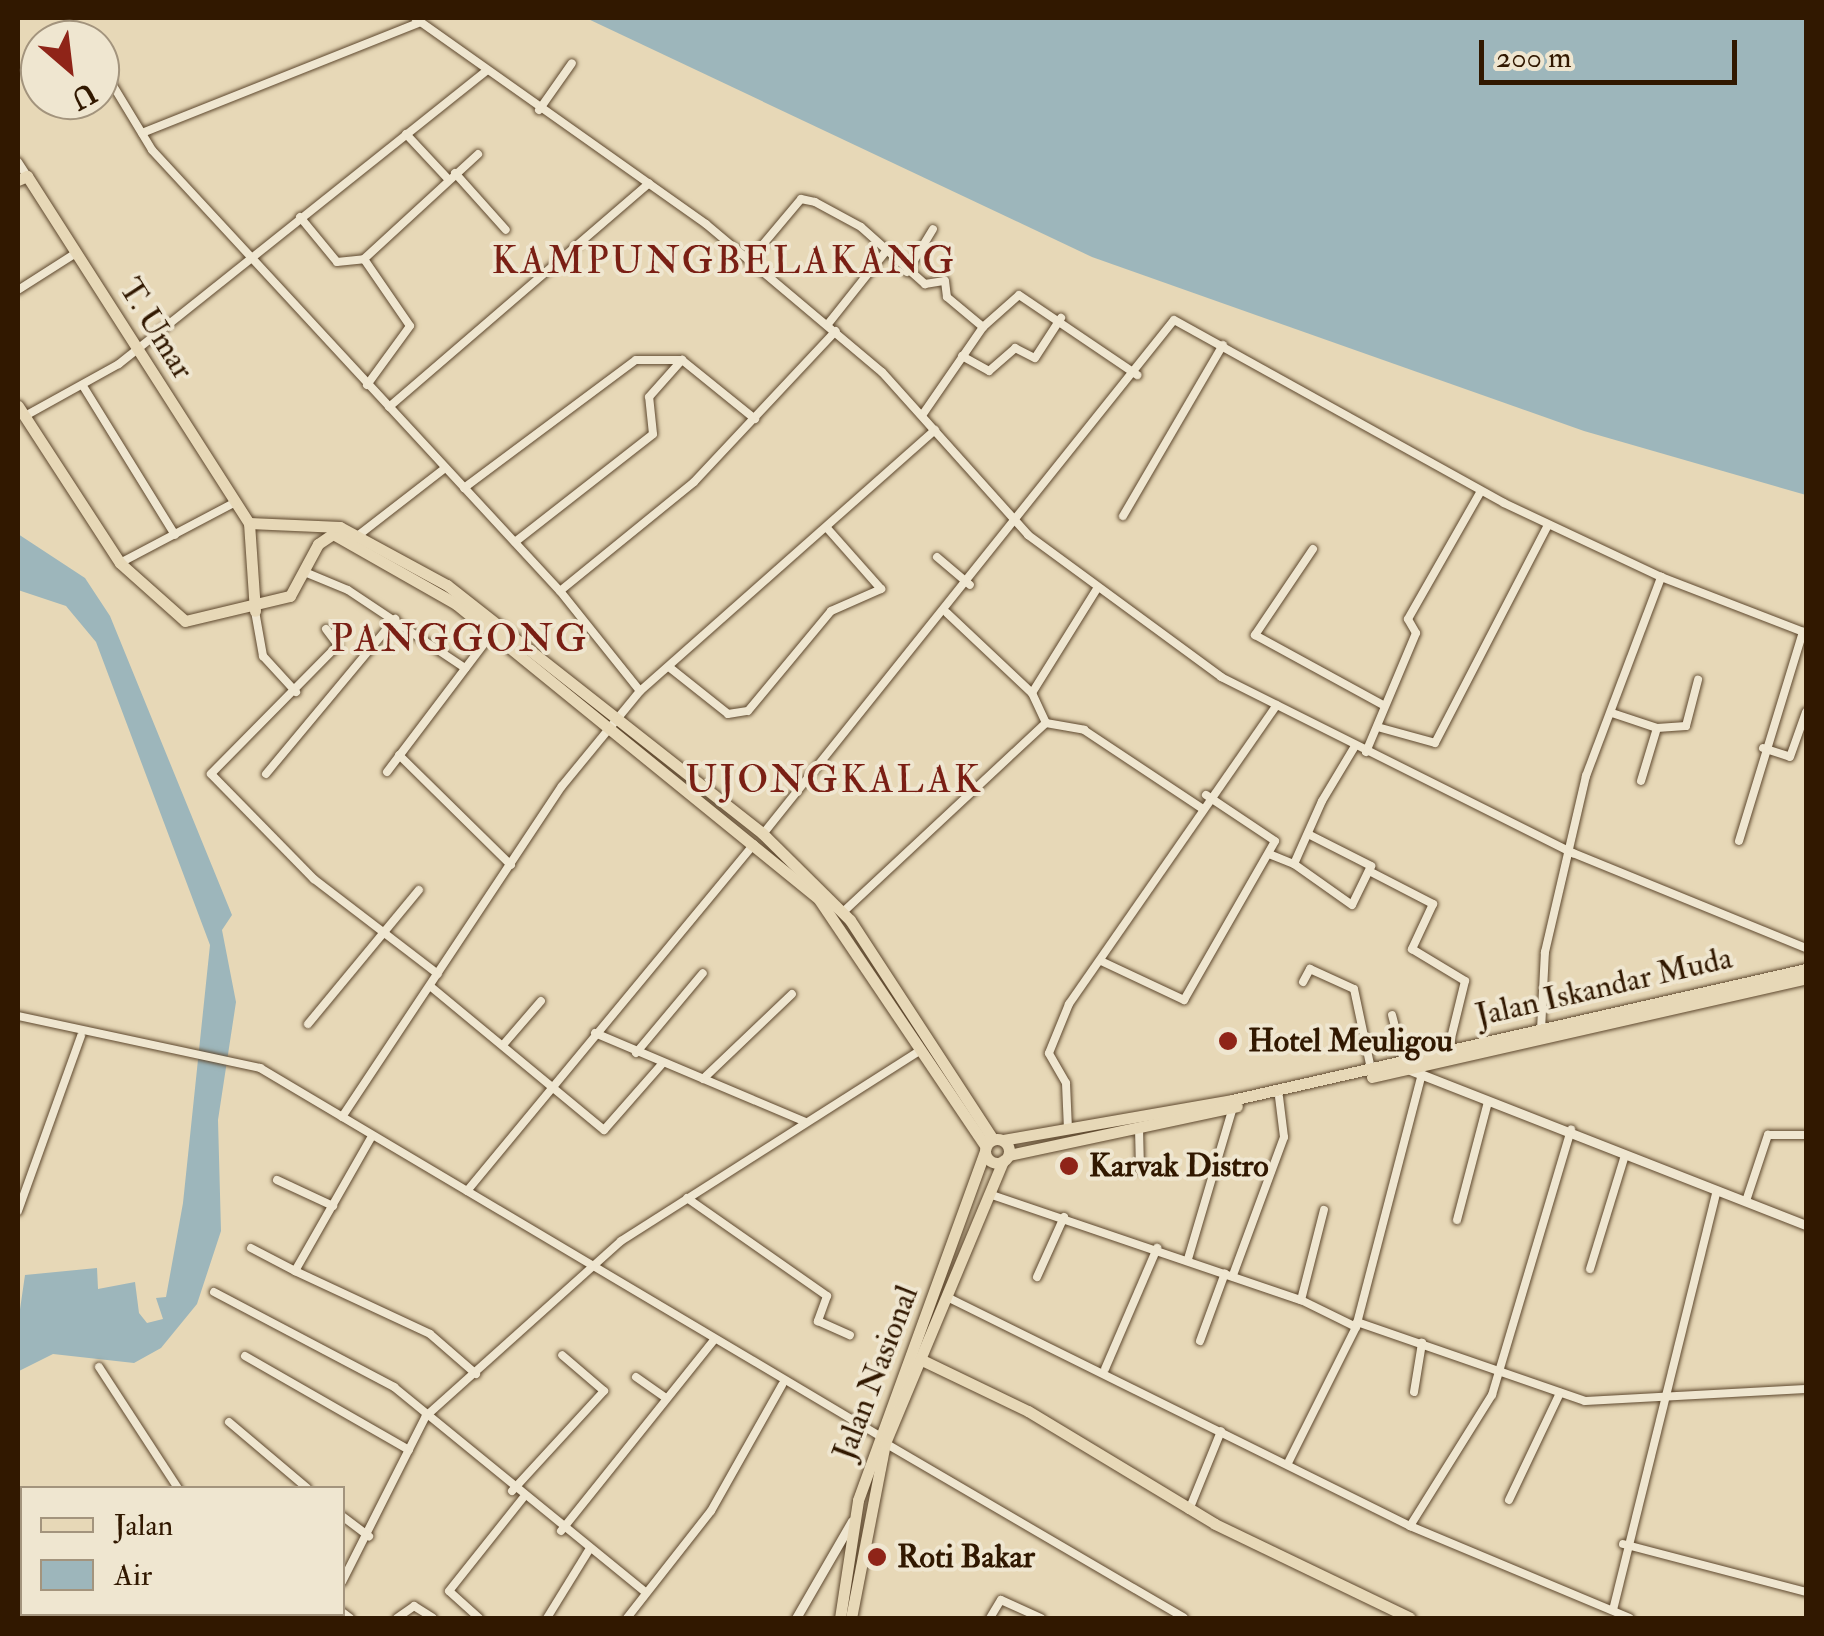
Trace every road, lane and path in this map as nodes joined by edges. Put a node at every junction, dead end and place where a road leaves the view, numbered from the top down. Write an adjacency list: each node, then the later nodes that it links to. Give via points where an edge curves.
1 (418, 20): 3 (street); 6 (street)
2 (572, 63): 5 (street)
3 (486, 71): 5 (street); 7 (street)
4 (120, 97): 6 (street)
5 (539, 110): 12 (street)
6 (142, 133): 18 (street)
7 (406, 134): 10 (street); 13 (street)
8 (478, 154): 10 (street)
9 (18, 162): 11 (street, T. Umar)
10 (451, 176): 15 (street); 19 (street)
11 (22, 178): 17 (main road, T. Umar)
12 (650, 183): 20 (street); 33 (street)
13 (300, 217): 18 (street); 19 (street, via 337,262)
14 (933, 229): 21 (street)
15 (506, 230)
16 (886, 251): 20 (street, via 862,227 801,200); 21 (street); 25 (street)
17 (76, 253): 22 (street); 27 (main road, T. Umar)
18 (252, 258): 27 (street); 31 (street)
19 (364, 259): 31 (street, via 410,326)
20 (749, 261): 25 (street)
21 (907, 272): 24 (street, via 925,284 945,282 947,297)
22 (18, 290)
23 (1061, 318): 24 (street, via 1019,295); 28 (street, via 1035,358 1014,348 988,371); 30 (street)
24 (984, 327): 28 (street)
25 (832, 328): 35 (street); 36 (street)
26 (1223, 345): 30 (street, via 1174,320); 40 (street); 42 (street)
27 (136, 346): 32 (street); 41 (main road, T. Umar)
28 (962, 356): 35 (street)
29 (682, 360): 36 (street); 39 (street, via 621,366); 49 (street, via 649,396 653,434)
30 (1137, 375): 43 (street)
31 (367, 385): 33 (street)
32 (83, 386): 34 (street); 48 (street)
33 (389, 407): 38 (street)
34 (21, 411): 52 (main road)
35 (922, 414): 37 (street)
36 (755, 419): 57 (street)
37 (935, 430): 43 (street); 46 (street)
38 (445, 468): 39 (street); 47 (street)
39 (464, 488): 49 (street)
40 (1481, 491): 45 (street); 71 (street, via 1408,619 1416,633)
41 (232, 504): 44 (main road, T. Umar); 48 (street)
42 (1123, 516)
43 (1018, 522): 55 (street); 56 (street)
44 (250, 523): 47 (main road, via 302,519); 58 (main road)
45 (1548, 525): 54 (street); 76 (street, via 1438,736)
46 (828, 529): 64 (street); 64 (street, via 881,588 830,611 748,710 728,714)
47 (360, 534): 75 (main road, via 487,613)
48 (176, 535): 52 (street)
49 (514, 542): 57 (street)
50 (1313, 549): 71 (street, via 1255,635)
51 (937, 558): 55 (street)
52 (120, 564): 58 (main road, via 190,623)
53 (306, 573): 58 (main road, via 290,596); 60 (street); 63 (main road, via 321,539 338,534)
54 (1661, 577): 62 (street); 73 (street)
55 (970, 585): 59 (street)
56 (1096, 590): 69 (street); 70 (street)
57 (560, 591): 67 (street)
58 (256, 610): 68 (street, via 263,656)
59 (947, 613): 69 (street); 88 (street)
60 (395, 619): 65 (street); 83 (street)
61 (326, 629): 68 (street, via 339,644)
62 (1805, 632): 79 (street)
63 (492, 633): 65 (street); 75 (main road)
64 (670, 667): 67 (street)
65 (465, 668): 81 (street)
66 (1698, 680): 77 (street, via 1689,724)
67 (640, 691): 75 (street)
68 (296, 692): 97 (street, via 248,728 211,774)
69 (1032, 693): 74 (street)
70 (1277, 705): 78 (street); 85 (street)
71 (1382, 707): 76 (street)
72 (1806, 712): 79 (street, via 1790,757)
73 (1612, 714): 77 (street); 90 (street, via 1580,804)
74 (1046, 723): 86 (street, via 1084,730); 96 (street)
75 (613, 724): 88 (main road); 93 (street)
76 (1381, 728): 80 (street)
77 (1657, 728): 84 (street)
78 (1355, 746): 80 (street); 87 (street)
79 (1763, 748): 89 (street)
80 (1366, 752): 90 (street)
81 (399, 755): 82 (street); 93 (street)
82 (387, 772)
83 (266, 774)
84 (1641, 781)
85 (1206, 795): 86 (street); 91 (street, via 1272,838)
86 (1203, 808): 99 (street)
87 (1308, 834): 92 (street); 94 (street)
88 (759, 838): 96 (main road, via 813,876); 112 (street); 115 (main road, via 845,929)
89 (1740, 841)
90 (1573, 852): 98 (street); 111 (street, via 1546,952)
91 (1269, 854): 92 (street); 99 (street, via 1184,1000)
92 (1294, 864): 94 (street, via 1352,906)
93 (511, 865): 101 (street)
94 (1371, 872): 116 (street, via 1434,905 1412,949 1465,981)
95 (419, 890): 97 (street)
96 (839, 916): 134 (main road, via 859,932)
97 (383, 936): 101 (street); 110 (street)
98 (1806, 948)
99 (1102, 961): 131 (street, via 1068,1004 1048,1054 1068,1089)
100 (1806, 970): 111 (main road, Jalan Iskandar Muda)
101 (438, 974): 105 (street)
102 (703, 974): 117 (street)
103 (1806, 978): 119 (main road, Jalan Iskandar Muda)
104 (1303, 982): 120 (street, via 1310,970 1354,989)
105 (430, 986): 114 (street); 127 (street)
106 (792, 994): 122 (street)
107 (541, 1001): 114 (street)
108 (1392, 1015): 119 (street)
109 (18, 1016): 113 (street)
110 (308, 1024)
111 (1541, 1030): 116 (main road, Jalan Iskandar Muda)
112 (594, 1033): 117 (street); 123 (street)
113 (81, 1036): 127 (street, via 246,1063); 146 (street)
114 (503, 1046): 123 (street)
115 (921, 1050): 128 (street); 134 (main road)
116 (1448, 1050): 119 (main road, Jalan Iskandar Muda)
117 (636, 1053): 118 (street)
118 (662, 1064): 122 (street); 123 (street, via 608,1130)
119 (1405, 1066): 120 (main road, Jalan Iskandar Muda); 121 (street); 124 (main road, Jalan Iskandar Muda)
120 (1371, 1070): 131 (main road, Jalan Iskandar Muda)
121 (1422, 1076): 125 (street); 161 (street)
122 (703, 1079): 128 (street)
123 (548, 1089): 139 (street)
124 (1278, 1097): 126 (main road, Jalan Iskandar Muda); 156 (street, via 1284,1138)
125 (1488, 1102): 130 (street); 148 (street)
126 (1233, 1107): 129 (main road, Jalan Iskandar Muda); 152 (street)
127 (342, 1117): 132 (street)
128 (806, 1122): 142 (street)
129 (1138, 1128): 136 (main road, Jalan Iskandar Muda); 137 (street)
130 (1571, 1130): 135 (street); 169 (street)
131 (1068, 1133): 134 (main road, Jalan Iskandar Muda)
132 (372, 1136): 139 (street); 144 (street)
133 (1806, 1136): 143 (street, via 1768,1134)
134 (992, 1144): 136 (main road); 136 (main road); 182 (main road, Jalan Nasional)
135 (1625, 1155): 140 (street); 153 (street)
136 (1006, 1158): 141 (main road, Jalan Nasional)
137 (1140, 1170)
138 (277, 1180): 144 (street)
139 (467, 1191): 155 (street)
140 (1717, 1192): 143 (street); 179 (street)
141 (989, 1194): 147 (street); 159 (main road, Jalan Nasional)
142 (687, 1198): 155 (street, via 621,1242); 162 (street, via 827,1296 818,1322)
143 (1746, 1201): 149 (street)
144 (333, 1206): 154 (street)
145 (1324, 1210): 160 (street)
146 (18, 1211)
147 (1064, 1217): 151 (street); 157 (street)
148 (1457, 1220)
149 (1806, 1224)
150 (251, 1248): 154 (street)
151 (1157, 1248): 152 (street); 171 (street)
152 (1188, 1259): 156 (street)
153 (1590, 1269)
154 (295, 1271): 172 (street, via 430,1334)
155 (596, 1272): 163 (street); 172 (street)
156 (1229, 1274): 160 (street); 164 (street)
157 (1037, 1277)
158 (214, 1292): 180 (street, via 337,1354)
159 (947, 1297): 168 (main road, Jalan Nasional); 171 (street)
160 (1301, 1300): 161 (street)
161 (1356, 1324): 165 (street); 185 (street)
162 (850, 1336)
163 (714, 1340): 174 (street); 178 (street)
164 (1200, 1340)
165 (1422, 1343): 169 (street); 176 (street)
166 (562, 1355): 188 (street, via 604,1391)
167 (245, 1356): 184 (street)
168 (924, 1361): 182 (main road, Jalan Nasional); 191 (main road, via 1028,1411)
169 (1495, 1366): 177 (street); 194 (street, via 1488,1403)
170 (99, 1367): 186 (street)
171 (1106, 1369): 183 (street)
172 (476, 1374): 180 (street)
173 (636, 1377): 178 (street)
174 (782, 1385): 182 (street); 200 (street, via 711,1511)
175 (1806, 1389): 179 (street)
176 (1414, 1392)
177 (1560, 1392): 179 (street, via 1620,1405); 190 (street)
178 (666, 1398): 195 (street)
179 (1658, 1400): 197 (street)
180 (426, 1416): 184 (street); 188 (street)
181 (228, 1422): 187 (street)
182 (887, 1425): 193 (main road, Jalan Nasional); 210 (main road, Jalan Nasional); 213 (street)
183 (1221, 1430): 185 (street); 191 (street)
184 (409, 1450): 196 (street)
185 (1288, 1463): 194 (street)
186 (177, 1486)
187 (305, 1486)
188 (512, 1491): 189 (street)
189 (523, 1498): 195 (street); 205 (street, via 449,1592)
190 (1510, 1500)
191 (1189, 1510): 214 (main road)
192 (345, 1518): 196 (street)
193 (852, 1521): 208 (street); 209 (main road, Jalan Nasional)
194 (1410, 1526): 202 (street)
195 (561, 1531): 198 (street)
196 (369, 1536): 199 (street)
197 (1623, 1544): 201 (street); 202 (street)
198 (589, 1550): 200 (street); 206 (street)
199 (345, 1577)
200 (645, 1592): 207 (street)
201 (1806, 1592)
202 (1613, 1610): 215 (street)
203 (396, 1618): 204 (street, via 414,1606)
204 (433, 1618)
205 (479, 1618)
206 (547, 1618)
207 (627, 1618)
208 (796, 1618)
209 (840, 1618)
210 (851, 1618)
211 (990, 1618): 212 (street, via 1000,1600)
212 (1041, 1618)
213 (1184, 1618)
214 (1410, 1618)
215 (1630, 1618)

